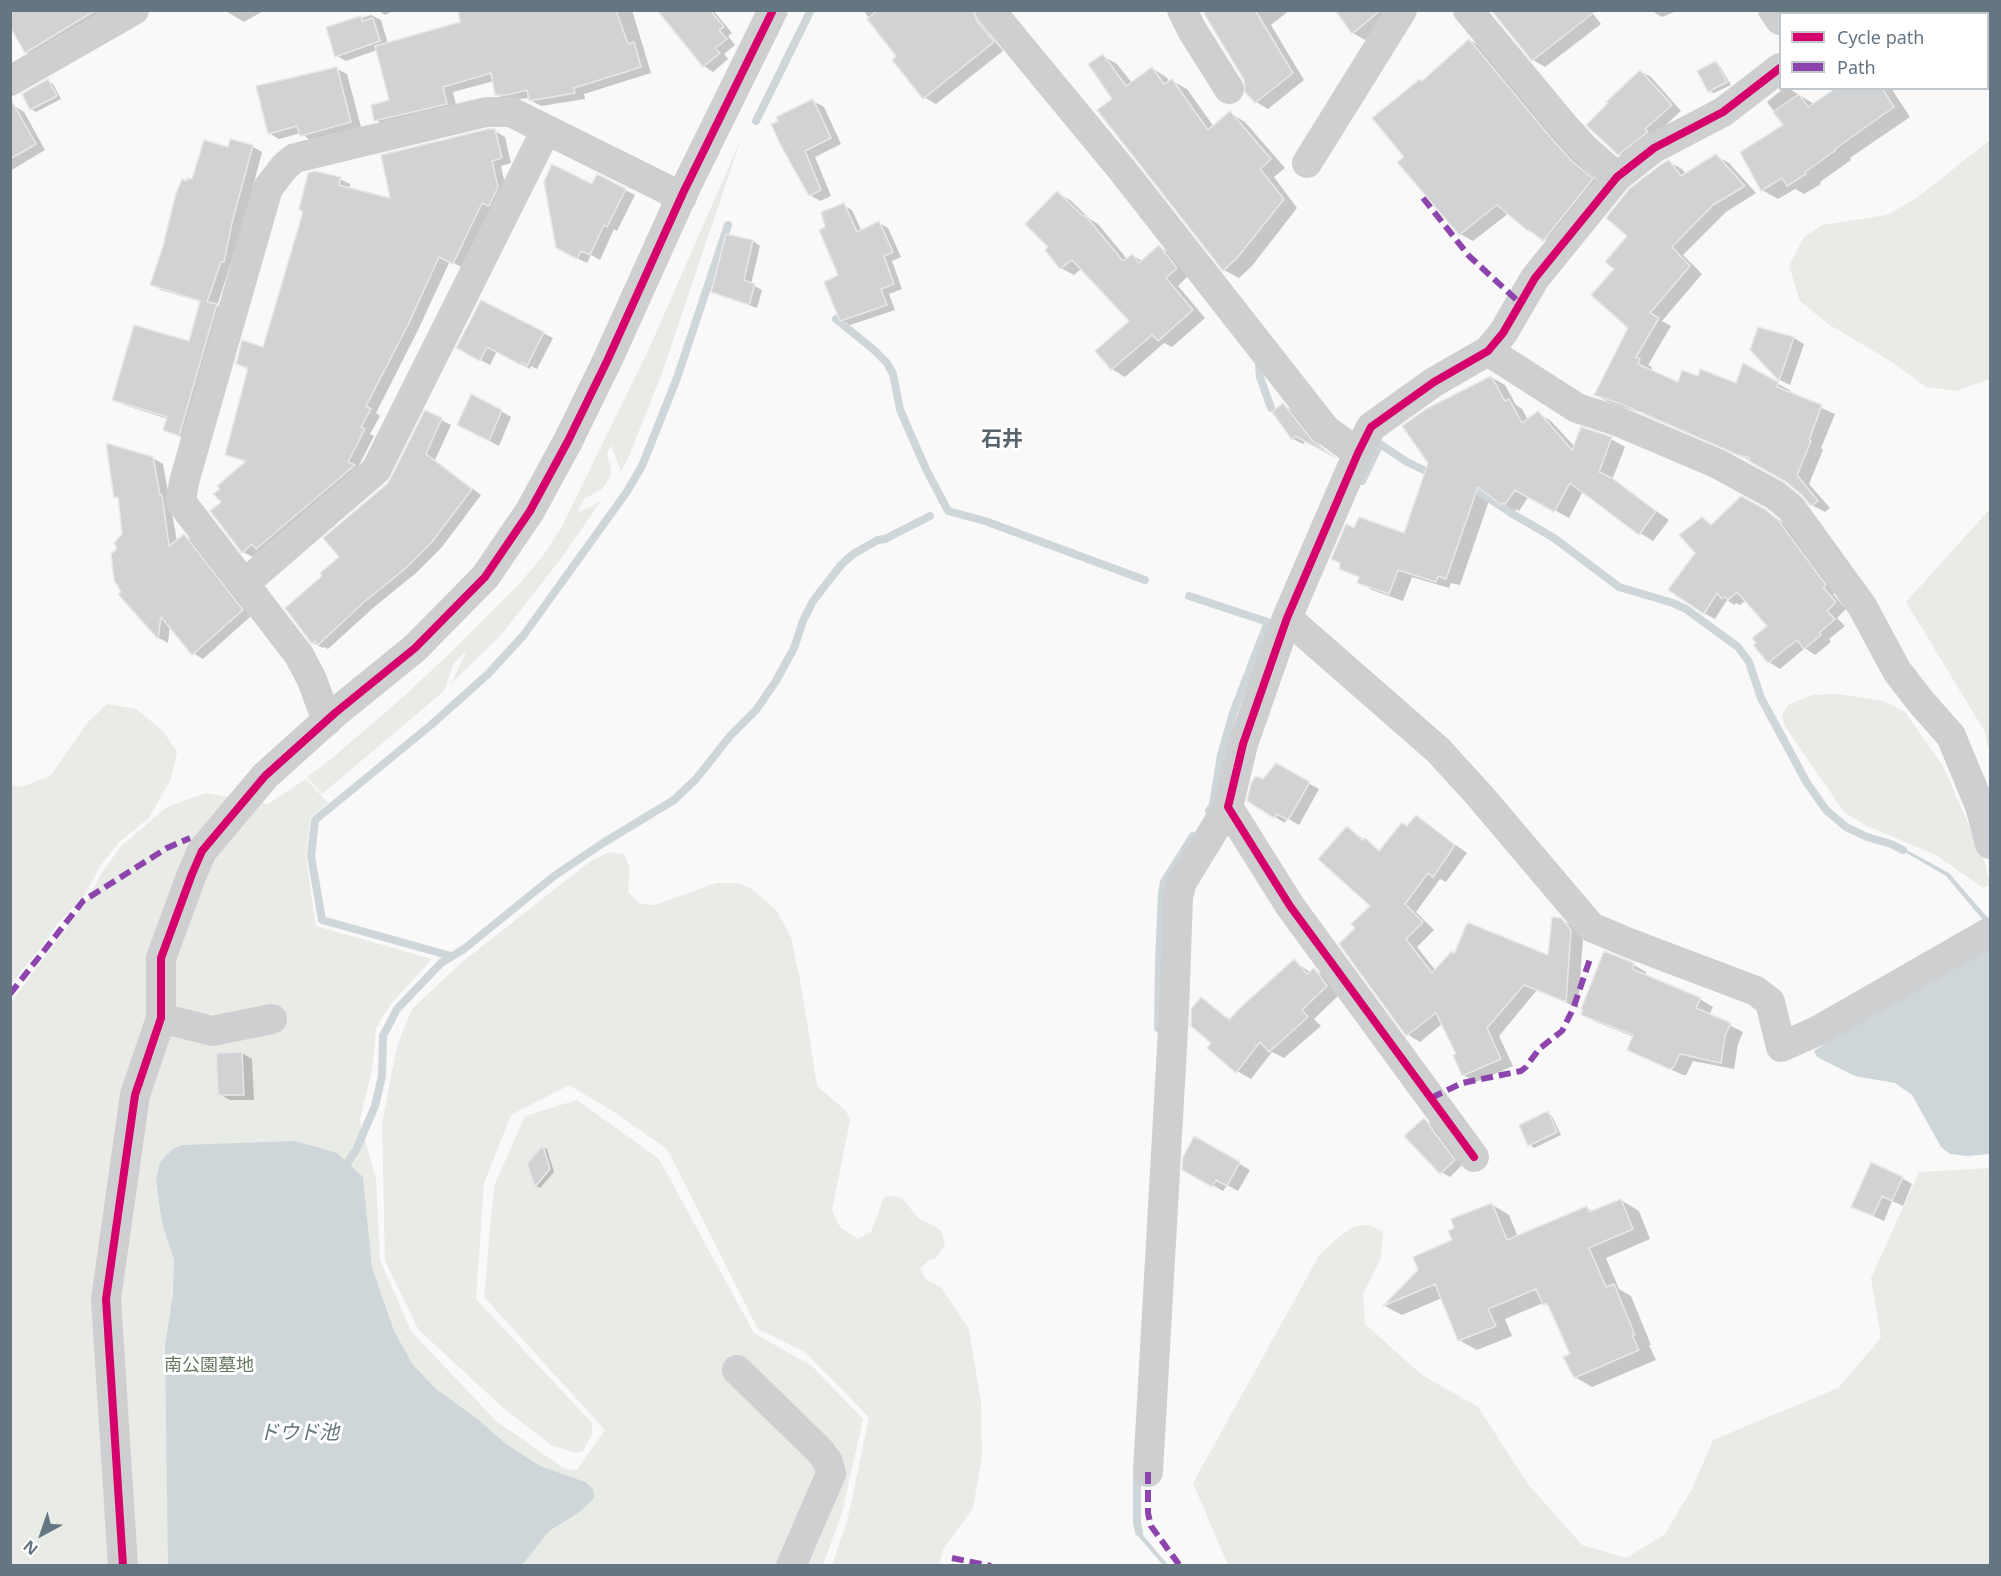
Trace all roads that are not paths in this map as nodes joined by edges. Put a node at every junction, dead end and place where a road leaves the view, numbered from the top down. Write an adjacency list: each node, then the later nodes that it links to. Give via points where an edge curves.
1 (134, 10): 8 (street)
2 (773, 10): 13 (street)
3 (990, 10): 15 (street, via 1123,171 1326,430)
4 (1182, 10): 9 (street)
5 (1402, 10): 11 (street)
6 (1468, 10): 12 (street, via 1564,126)
7 (1779, 69): 12 (street, via 1723,112 1654,148)
8 (10, 81)
9 (1229, 88)
10 (546, 130): 13 (street); 16 (street, via 376,470); 16 (street, via 511,112 486,112 295,159 268,188 181,502)
11 (1307, 163)
12 (1617, 177): 14 (street, via 1535,278)
13 (682, 197): 18 (street, via 608,359 530,511 485,577 415,648)
14 (1488, 351): 15 (street, via 1434,382 1371,427); 20 (street, via 1577,408 1718,464 1791,508 1862,606 1897,670 1951,736 1980,807)
15 (1358, 453): 17 (street)
16 (244, 584): 18 (street, via 299,655)
17 (1287, 618): 19 (street, via 1243,744); 21 (street, via 1438,750 1591,927 1756,991 1770,1002 1781,1047 1817,1031)
18 (327, 721): 22 (street, via 265,776 202,851 161,958)
19 (1228, 807): 24 (street, via 1290,906); 26 (street, via 1182,882 1178,896)
20 (1990, 844)
21 (1990, 933)
22 (161, 1018): 23 (street, via 212,1031); 27 (street, via 135,1095 106,1299)
23 (272, 1019)
24 (1474, 1157)
25 (737, 1370): 28 (street, via 828,1461 831,1474)
26 (1148, 1472)
27 (123, 1566)
28 (791, 1566)

